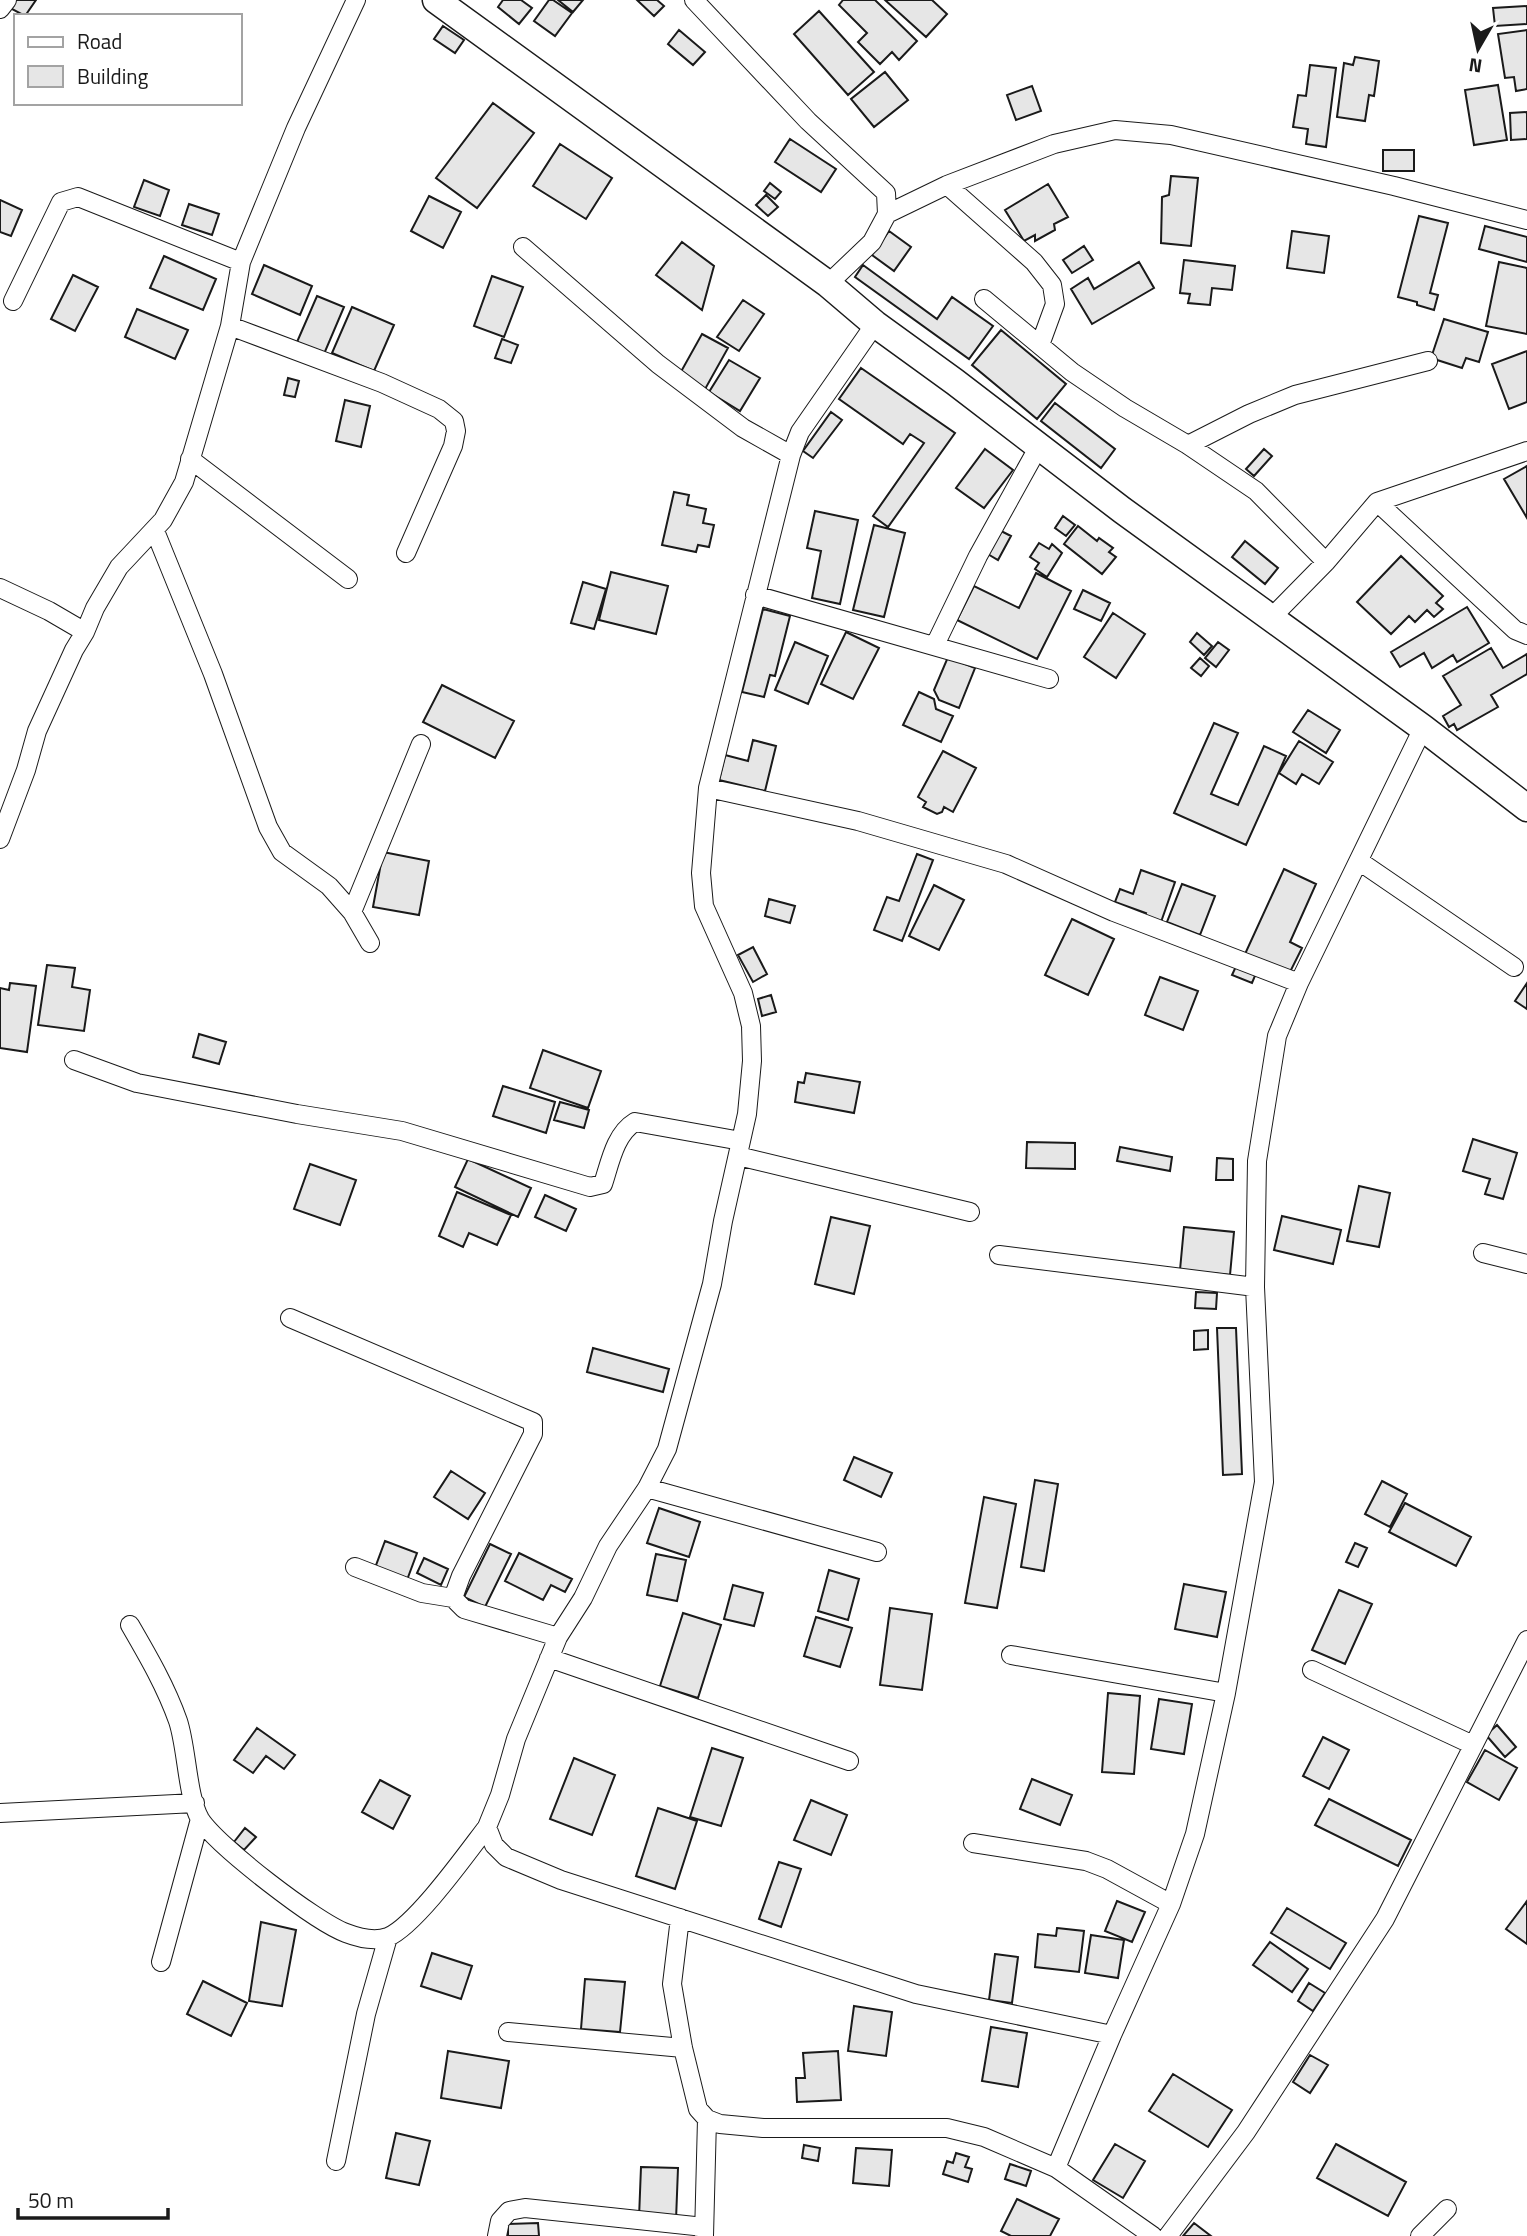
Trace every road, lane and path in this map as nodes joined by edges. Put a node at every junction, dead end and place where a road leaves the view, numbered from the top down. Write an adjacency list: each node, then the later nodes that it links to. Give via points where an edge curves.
1 (7, 0): 5 (street)
2 (356, 0): 10 (street)
3 (436, 0): 11 (street)
4 (694, 0): 7 (street, via 808,121 886,193)
5 (0, 9)
6 (947, 184): 7 (street); 8 (street, via 1054,144 1115,130 1171,135); 16 (street, via 1034,262 1052,285 1055,304)
7 (887, 215): 11 (street, via 872,242)
8 (1527, 220)
9 (523, 247): 21 (street, via 658,364 744,428)
10 (241, 262): 13 (street, via 78,197 61,202); 15 (street)
11 (828, 284): 14 (street)
12 (984, 299): 16 (street)
13 (13, 300)
14 (875, 324): 19 (street); 21 (street, via 800,432)
15 (230, 326): 22 (street); 25 (street, via 382,383 439,409 454,421 453,446)
16 (1040, 345): 18 (street, via 1125,408)
17 (1428, 361): 18 (street, via 1295,395)
18 (1188, 445): 26 (street, via 1256,491)
19 (1039, 446): 30 (street); 33 (street)
20 (1527, 451): 23 (street)
21 (791, 455): 29 (street)
22 (191, 459): 24 (street, via 176,498); 27 (street)
23 (1377, 502): 26 (street); 32 (street, via 1515,630)
24 (155, 531): 31 (street, via 119,567); 41 (street, via 268,827 282,852 329,886)
25 (406, 553)
26 (1326, 562): 30 (street)
27 (348, 579)
28 (0, 588): 31 (street)
29 (755, 595): 33 (street); 37 (street)
30 (1271, 618): 35 (street)
31 (85, 632): 39 (street, via 37,731)
32 (1527, 635)
33 (934, 645): 34 (street)
34 (1049, 679)
35 (1423, 728): 38 (street); 40 (street)
36 (421, 744): 41 (street)
37 (708, 788): 44 (street, via 858,821 1006,864 1114,912); 46 (street, via 701,873 704,906 743,993 751,1026 747,1114)
38 (1527, 808)
39 (0, 839)
40 (1359, 861): 43 (street); 44 (street)
41 (352, 912): 42 (street)
42 (370, 943)
43 (1514, 967)
44 (1299, 983): 51 (street, via 1277,1036 1257,1161)
45 (74, 1060): 46 (street, via 137,1083 402,1130 590,1187 603,1184 619,1139 635,1122)
46 (739, 1149): 47 (street); 53 (street, via 699,1335 667,1449)
47 (970, 1212)
48 (1483, 1253): 50 (street)
49 (999, 1255): 51 (street)
50 (1527, 1264)
51 (1255, 1287): 63 (street, via 1264,1482)
52 (290, 1318): 56 (street, via 533,1422 533,1434)
53 (647, 1488): 54 (street); 58 (street, via 608,1546)
54 (877, 1552)
55 (355, 1567): 56 (street, via 422,1593)
56 (453, 1598): 58 (street, via 464,1609)
57 (130, 1625): 66 (street, via 178,1722)
58 (558, 1637): 61 (street)
59 (1527, 1640): 64 (street)
60 (1011, 1655): 63 (street)
61 (549, 1658): 65 (street); 68 (street)
62 (1312, 1670): 64 (street)
63 (1226, 1693): 70 (street, via 1195,1834)
64 (1473, 1745): 84 (street, via 1385,1919 1246,2132)
65 (849, 1760)
66 (197, 1811): 67 (street); 72 (street, via 225,1847 314,1914 344,1933 370,1940); 73 (street)
67 (0, 1813)
68 (487, 1827): 71 (street, via 494,1845 506,1857 561,1880); 72 (street, via 409,1922)
69 (973, 1843): 70 (street, via 1086,1861)
70 (1171, 1904): 75 (street)
71 (680, 1918): 75 (street, via 916,1994); 76 (street, via 672,1984)
72 (388, 1937): 78 (street, via 366,2014)
73 (161, 1962)
74 (508, 2032): 76 (street)
75 (1112, 2035): 79 (street)
76 (683, 2048): 77 (street, via 698,2109)
77 (708, 2119): 79 (street, via 763,2128 947,2128 984,2137); 81 (street)
78 (336, 2161)
79 (1056, 2168): 83 (street)
80 (1447, 2209): 85 (street)
81 (704, 2231): 82 (street, via 526,2208 509,2211 500,2221)
82 (497, 2236)
83 (1153, 2236)
84 (1168, 2236)
85 (1420, 2236)

